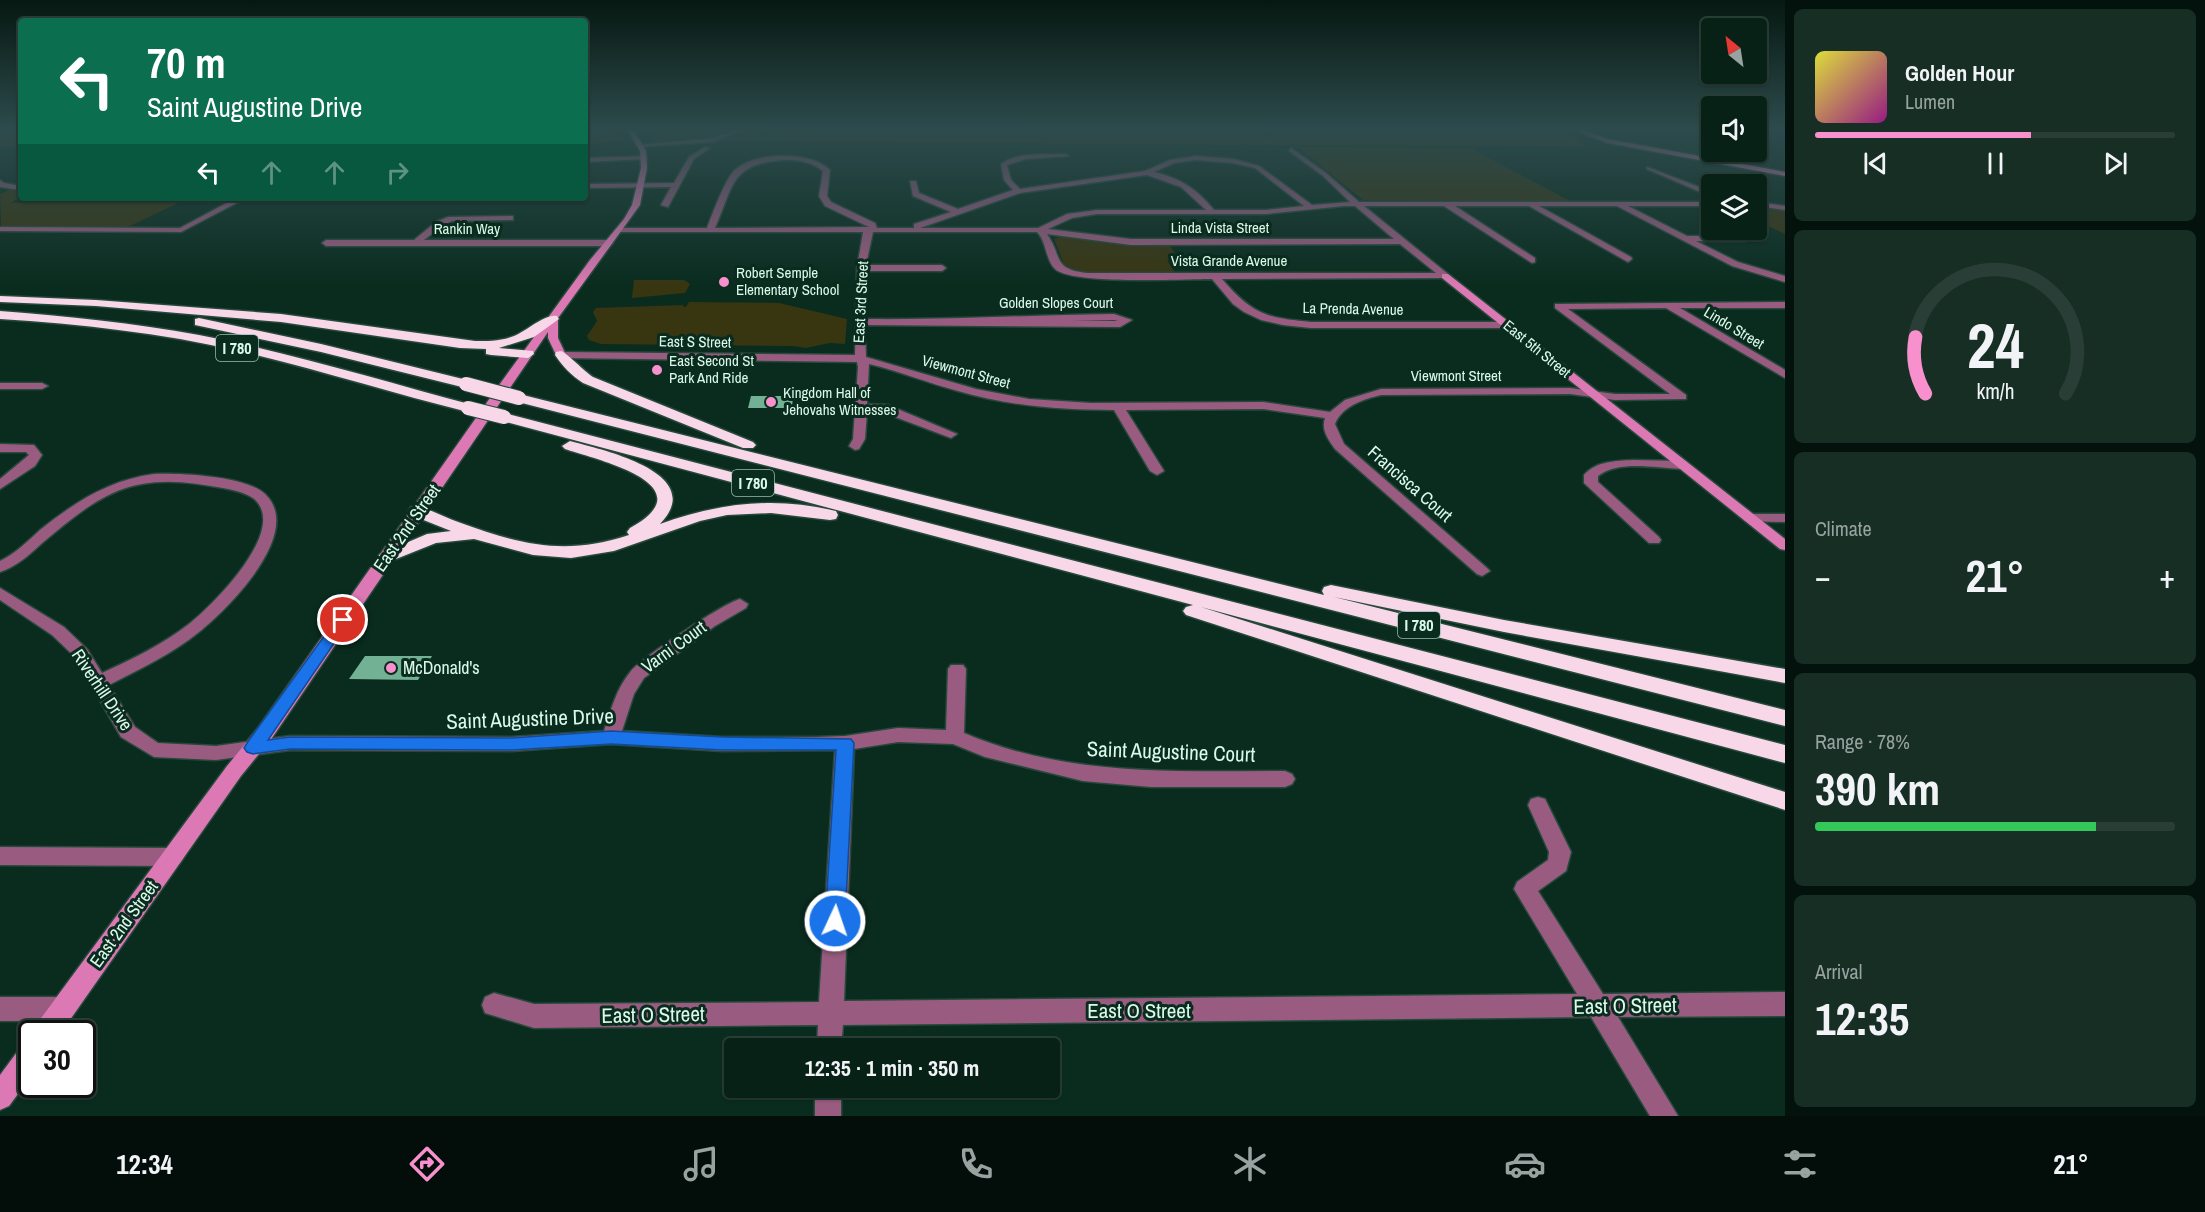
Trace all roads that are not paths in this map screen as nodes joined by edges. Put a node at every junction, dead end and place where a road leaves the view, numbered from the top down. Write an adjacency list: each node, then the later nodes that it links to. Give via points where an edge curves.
1 (642, 181): 13 (main road, East 2nd Street)
2 (678, 181): 14 (street)
3 (732, 181): 33 (street)
4 (825, 181): 35 (street, via 825,200 834,208 870,223)
5 (1008, 181): 17 (street)
6 (1090, 181): 17 (street)
7 (1177, 181): 30 (street, via 1196,191)
8 (1277, 181): 27 (street)
9 (1331, 181): 20 (street, East 5th Street)
10 (1676, 181): 18 (street)
11 (0, 183): 16 (street)
12 (913, 183): 29 (street, via 916,194)
13 (642, 185): 14 (street); 15 (street); 34 (main road, East 2nd Street, via 636,205)
14 (676, 185): 25 (street)
15 (588, 186)
16 (18, 187)
17 (1019, 191): 29 (street)
18 (1701, 191)
19 (236, 201): 32 (street, via 181,230)
20 (1359, 204): 21 (street); 27 (street); 40 (street, East 5th Street)
21 (1446, 204): 22 (street); 45 (street)
22 (1530, 204): 23 (street); 44 (street)
23 (1618, 204): 24 (street); 38 (street)
24 (1701, 204)
25 (665, 205)
26 (1767, 206): 28 (street)
27 (1310, 207): 30 (street)
28 (1785, 208)
29 (955, 211): 36 (street)
30 (1212, 212): 37 (street, via 1097,212 1070,216)
31 (510, 218): 42 (street, via 451,219)
32 (0, 229)
33 (710, 229): 34 (street, Linda Vista Street); 35 (street, Linda Vista Street)
34 (620, 230): 43 (main road, East 2nd Street)
35 (871, 230): 36 (street, Linda Vista Street); 46 (street, East 3rd Street, via 867,233)
36 (909, 230): 37 (street, Linda Vista Street)
37 (1039, 230): 40 (street, Linda Vista Street, via 1131,242); 48 (street, Vista Grande Avenue, via 1046,235 1059,267 1068,272 1087,276)
38 (1686, 238): 39 (street); 50 (street, via 1736,264)
39 (1701, 238)
40 (1401, 241): 49 (street, East 5th Street)
41 (326, 243): 42 (street, Rankin Way)
42 (416, 243): 43 (street, Rankin Way)
43 (609, 243): 55 (main road, East 2nd Street)
44 (1628, 259)
45 (1532, 260)
46 (861, 268): 47 (street); 56 (street, East 3rd Street)
47 (942, 268)
48 (1215, 276): 49 (street, Vista Grande Avenue); 58 (street, La Prenda Avenue, via 1245,308 1287,322 1311,326)
49 (1445, 276): 58 (main road, East 5th Street)
50 (1785, 279)
51 (0, 300): 59 (highway, via 96,303 281,318); 77 (highway, I 780, bridge, via 218,325)
52 (1667, 305): 53 (street, Viewmont Street); 63 (street, Lindo Street); 66 (street, Viewmont Street, via 1558,306 1683,397)
53 (1783, 306)
54 (0, 315): 70 (highway, I 780, bridge, via 71,320 209,341)
55 (553, 319): 59 (highway, via 512,342); 60 (main road, East 2nd Street); 61 (main road, via 553,338)
56 (860, 322): 57 (street, Golden Slopes Court); 62 (street, East 3rd Street)
57 (932, 322): 57 (street, Golden Slopes Court, via 1120,324 1126,320 1114,317)
58 (1508, 325): 66 (main road, East 5th Street)
59 (460, 344): 60 (highway, via 511,355)
60 (528, 354): 61 (main road, East S Street); 78 (main road, East 2nd Street)
61 (561, 355): 62 (street, East S Street); 77 (highway, via 579,375 617,393 735,440)
62 (862, 359): 67 (street, East 3rd Street); 68 (street, Viewmont Street, via 1001,398)
63 (1785, 375)
64 (0, 386): 65 (street)
65 (42, 386)
66 (1595, 395): 69 (street, Viewmont Street, via 1381,392 1349,402); 74 (main road, East 5th Street)
67 (861, 408): 71 (street, via 884,408); 72 (street, East 3rd Street)
68 (1119, 408): 69 (street, Viewmont Street, via 1264,404); 75 (street)
69 (1332, 416): 90 (street, Francisca Court, via 1331,433 1339,446)
70 (501, 420): 84 (highway, via 635,468 664,485 667,497 663,511 651,524); 86 (highway, I 780)
71 (951, 434)
72 (855, 446)
73 (0, 448): 76 (street, via 30,447 36,455)
74 (1681, 465): 79 (main road, East 5th Street); 83 (street, via 1609,465 1591,475 1591,483)
75 (1157, 471)
76 (0, 485)
77 (880, 489): 81 (highway, I 780)
78 (417, 511): 82 (highway); 87 (main road, East 2nd Street)
79 (1750, 518): 80 (street); 85 (main road, East 5th Street)
80 (1785, 518)
81 (1054, 532): 94 (highway, via 1493,624); 96 (highway, I 780)
82 (482, 535): 84 (highway, via 546,552 585,551); 87 (highway, via 433,538)
83 (1654, 540)
84 (615, 544): 86 (highway, via 711,513 776,506)
85 (1785, 546)
86 (1002, 549): 89 (highway, I 780)
87 (386, 558): 100 (main road, East 2nd Street)
88 (0, 567): 95 (street, via 86,503 118,486 174,477 203,479 244,488 261,498 270,525 262,553 235,587 195,627 162,651)
89 (1072, 568): 101 (highway, I 780); 103 (highway, via 1128,590)
90 (1482, 571)
91 (0, 593): 95 (street, Riverhill Drive, via 58,631 81,653)
92 (740, 604): 97 (street, Varni Court, via 638,674 625,693)
93 (957, 669): 98 (street)
94 (1785, 676)
95 (99, 682): 100 (street, Riverhill Drive, via 128,732 154,750 216,753)
96 (1785, 718)
97 (611, 737): 99 (street, Saint Augustine Drive, via 722,744); 100 (street, Saint Augustine Drive, via 512,744 290,743)
98 (956, 737): 99 (street, Saint Augustine Court, via 898,735); 102 (street, Saint Augustine Court, via 995,753 1083,774 1151,779)
99 (845, 743): 112 (street)
100 (253, 748): 106 (main road, East 2nd Street)
101 (1785, 754)
102 (1285, 779)
103 (1785, 801)
104 (1538, 805): 109 (street, via 1560,852 1558,865 1526,889)
105 (0, 856): 106 (street)
106 (173, 857): 111 (main road, East 2nd Street)
107 (1785, 1004): 109 (street, East O Street)
108 (494, 1005): 112 (street, East O Street, via 534,1016)
109 (1599, 1007): 112 (street, East O Street); 119 (street)
110 (0, 1009): 111 (street)
111 (62, 1009): 113 (main road, East 2nd Street)
112 (830, 1013): 114 (street)
113 (55, 1020)
114 (829, 1038)
115 (18, 1072): 116 (main road)
116 (0, 1097)
117 (828, 1098): 118 (street)
118 (828, 1116)
119 (1665, 1116)

